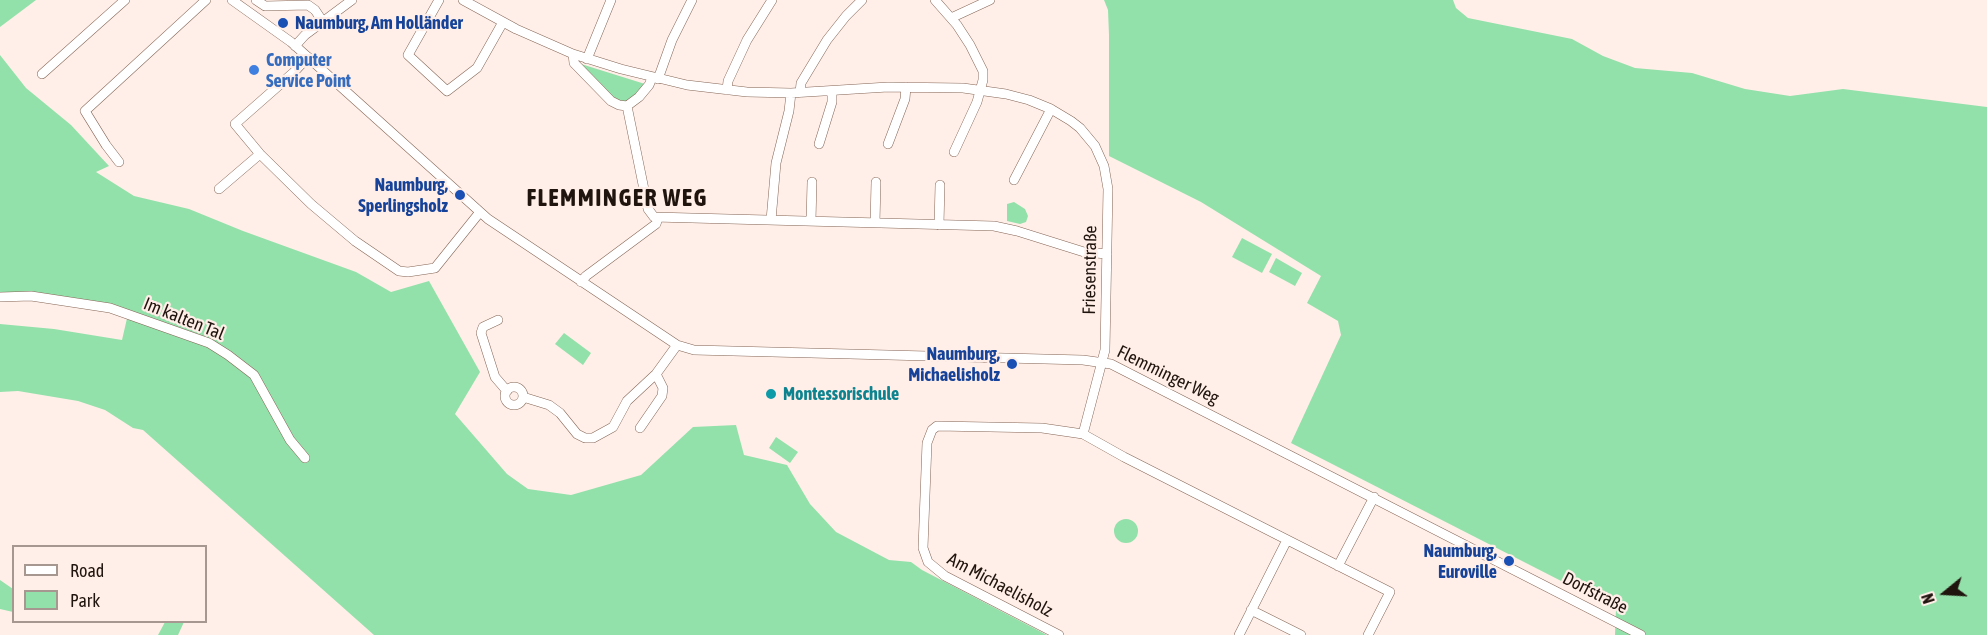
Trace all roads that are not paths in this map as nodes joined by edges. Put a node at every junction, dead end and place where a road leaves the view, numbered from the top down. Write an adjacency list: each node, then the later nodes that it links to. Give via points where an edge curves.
1 (124, 0): 21 (street)
2 (206, 0): 34 (street, via 85,111)
3 (232, 0): 17 (street, Flemminger Weg)
4 (256, 0): 15 (street, via 265,6 308,5)
5 (352, 0): 15 (street)
6 (439, 0): 16 (street, via 408,55 447,91 477,68)
7 (463, 0): 16 (street)
8 (611, 0): 20 (street)
9 (692, 0): 22 (street)
10 (772, 0): 24 (street, via 747,40)
11 (862, 0): 27 (street, via 827,40)
12 (935, 0): 14 (street)
13 (990, 0): 14 (street)
14 (951, 18): 25 (street, via 983,71)
15 (323, 22): 17 (street)
16 (503, 22): 18 (street)
17 (295, 46): 19 (street, Flemminger Weg)
18 (573, 54): 20 (street); 28 (street, via 574,63 611,100)
19 (308, 57): 33 (street, via 235,124); 40 (street, Flemminger Weg)
20 (587, 59): 22 (street)
21 (42, 74)
22 (655, 78): 24 (street); 28 (street)
23 (906, 87): 25 (street); 26 (street); 31 (street)
24 (727, 90): 27 (street)
25 (981, 90): 29 (street); 32 (street)
26 (832, 92): 27 (street); 30 (street)
27 (796, 93): 42 (street, via 776,163)
28 (627, 106): 41 (street, via 648,209)
29 (1051, 109): 35 (street); 46 (street, Friesenstraße, via 1087,136 1100,156 1107,178)
30 (819, 144)
31 (888, 144)
32 (954, 152)
33 (260, 154): 39 (street); 40 (street, via 344,233 404,272 435,268)
34 (119, 162)
35 (1014, 180)
36 (812, 182): 43 (street)
37 (876, 182): 44 (street)
38 (940, 185): 45 (street)
39 (219, 189)
40 (480, 212): 47 (street, Flemminger Weg)
41 (658, 218): 42 (street); 47 (street, via 656,224)
42 (771, 220): 43 (street)
43 (811, 221): 44 (street)
44 (875, 223): 45 (street)
45 (939, 225): 46 (street, via 1004,228 1078,250)
46 (1107, 254): 51 (street, Friesenstraße)
47 (581, 282): 50 (street, Flemminger Weg)
48 (0, 297): 55 (street, Im kalten Tal, via 31,296 110,308 209,343 254,375 290,440)
49 (498, 320): 52 (street, via 483,327 481,333 507,400 511,404 519,404 523,398 543,402 577,434 589,439 613,427 627,400)
50 (677, 345): 51 (street, Flemminger Weg, via 694,350); 52 (street)
51 (1102, 362): 54 (street); 56 (street, Flemminger Weg, via 1125,370)
52 (656, 374): 53 (street, via 663,388 662,396)
53 (640, 428)
54 (1083, 434): 57 (street, Am Michaelisholz); 61 (street, Am Michaelisholz, via 1055,429 943,425 932,430 927,443 923,548 928,562 945,576)
55 (305, 458)
56 (1374, 497): 58 (street); 59 (street, Flemminger Weg)
57 (1287, 540): 58 (street, Am Michaelisholz); 60 (street)
58 (1338, 566): 64 (street, Am Michaelisholz, via 1390,592)
59 (1534, 580): 65 (street, Dorfstraße)
60 (1251, 610): 62 (street); 63 (street)
61 (1059, 635)
62 (1239, 635)
63 (1301, 635)
64 (1368, 635)
65 (1641, 635)

